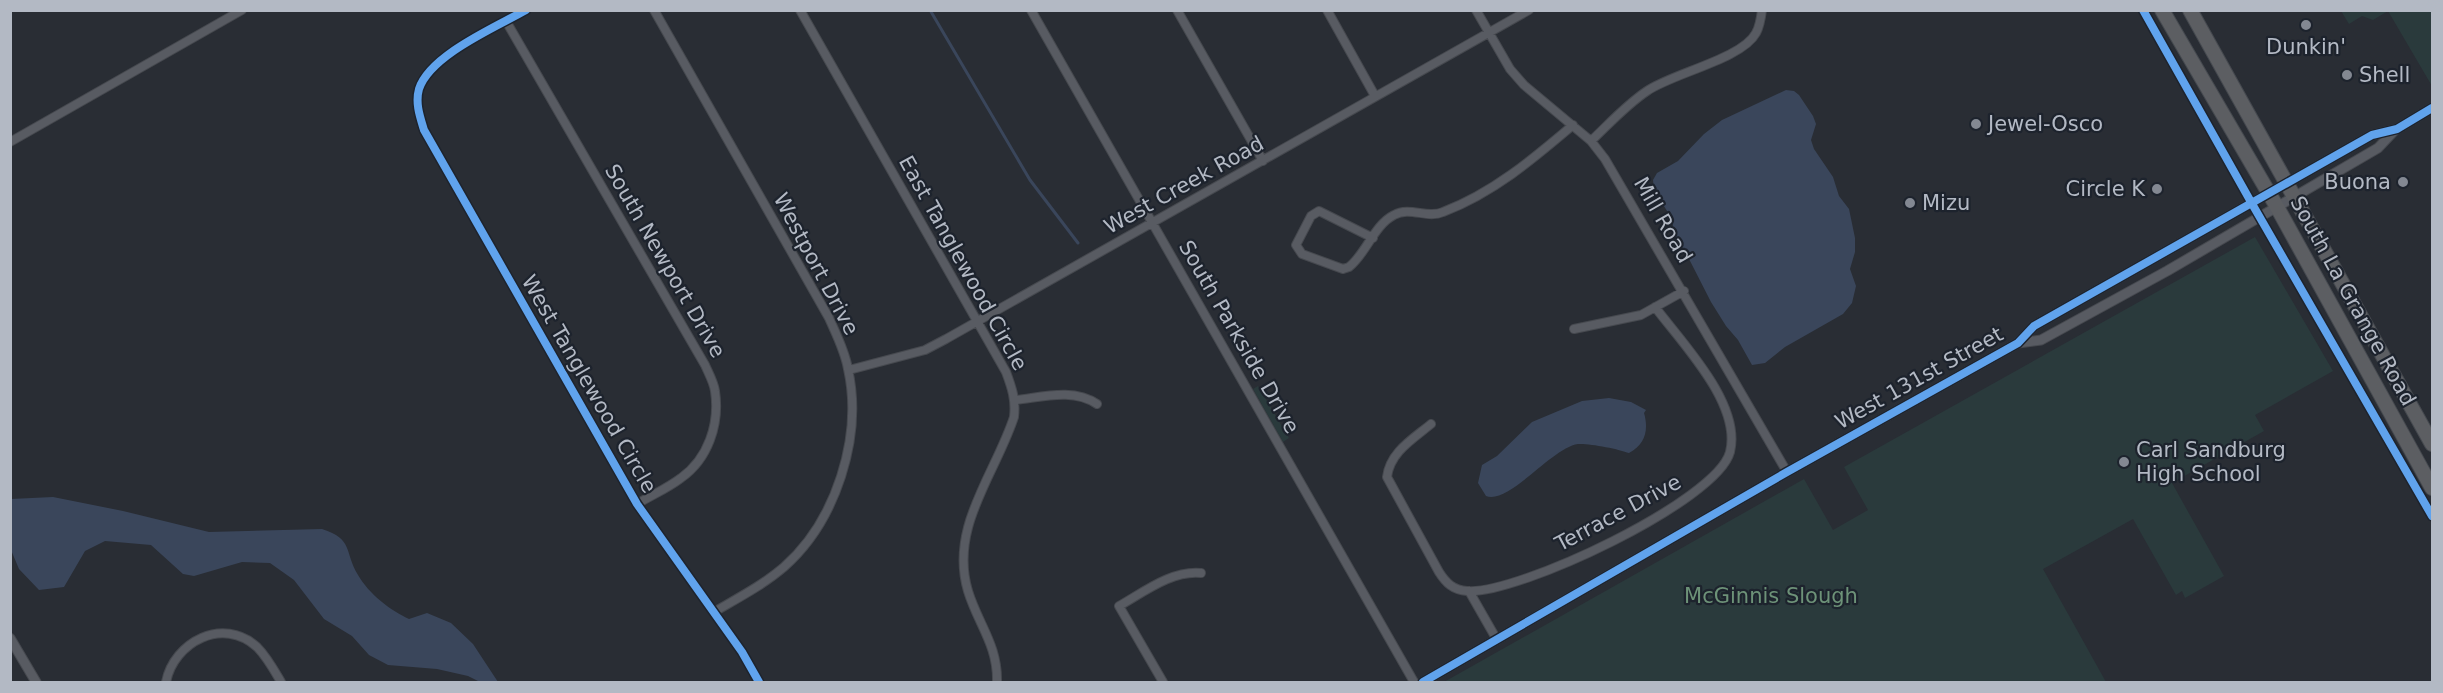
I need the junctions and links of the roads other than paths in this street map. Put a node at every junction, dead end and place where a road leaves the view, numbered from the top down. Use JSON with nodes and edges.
{"nodes":[{"id":1,"x":242,"y":10,"type":"edge"},
{"id":2,"x":526,"y":10,"type":"edge"},
{"id":3,"x":654,"y":10,"type":"edge"},
{"id":4,"x":800,"y":10,"type":"edge"},
{"id":5,"x":1031,"y":10,"type":"edge"},
{"id":6,"x":1177,"y":10,"type":"edge"},
{"id":7,"x":1327,"y":10,"type":"edge"},
{"id":8,"x":1476,"y":10,"type":"edge"},
{"id":9,"x":1529,"y":10,"type":"edge"},
{"id":10,"x":1762,"y":10,"type":"edge"},
{"id":11,"x":2162,"y":10,"type":"edge"},
{"id":12,"x":2190,"y":10,"type":"edge"},
{"id":13,"x":507,"y":21,"type":"junction"},
{"id":14,"x":1489,"y":33,"type":"junction"},
{"id":15,"x":1375,"y":96,"type":"junction"},
{"id":16,"x":2433,"y":108,"type":"edge"},
{"id":17,"x":1573,"y":125,"type":"junction"},
{"id":18,"x":2397,"y":129,"type":"junction"},
{"id":19,"x":1591,"y":141,"type":"junction"},
{"id":20,"x":10,"y":142,"type":"edge"},
{"id":21,"x":1263,"y":161,"type":"junction"},
{"id":22,"x":2286,"y":183,"type":"junction"},
{"id":23,"x":2268,"y":193,"type":"junction"},
{"id":24,"x":2294,"y":198,"type":"junction"},
{"id":25,"x":2277,"y":207,"type":"junction"},
{"id":26,"x":1153,"y":222,"type":"junction"},
{"id":27,"x":1373,"y":238,"type":"junction"},
{"id":28,"x":1684,"y":291,"type":"junction"},
{"id":29,"x":1655,"y":307,"type":"junction"},
{"id":30,"x":977,"y":322,"type":"junction"},
{"id":31,"x":1574,"y":328,"type":"dead end"},
{"id":32,"x":2018,"y":343,"type":"junction"},
{"id":33,"x":849,"y":370,"type":"junction"},
{"id":34,"x":1016,"y":400,"type":"junction"},
{"id":35,"x":1097,"y":404,"type":"dead end"},
{"id":36,"x":1431,"y":424,"type":"dead end"},
{"id":37,"x":2433,"y":444,"type":"edge"},
{"id":38,"x":1787,"y":472,"type":"junction"},
{"id":39,"x":2433,"y":488,"type":"edge"},
{"id":40,"x":637,"y":504,"type":"junction"},
{"id":41,"x":1202,"y":573,"type":"dead end"},
{"id":42,"x":1469,"y":591,"type":"junction"},
{"id":43,"x":714,"y":612,"type":"junction"},
{"id":44,"x":10,"y":638,"type":"edge"},
{"id":45,"x":1497,"y":640,"type":"junction"},
{"id":46,"x":36,"y":682,"type":"edge"},
{"id":47,"x":166,"y":682,"type":"edge"},
{"id":48,"x":281,"y":682,"type":"edge"},
{"id":49,"x":759,"y":682,"type":"edge"},
{"id":50,"x":997,"y":682,"type":"edge"},
{"id":51,"x":1163,"y":682,"type":"edge"},
{"id":52,"x":1414,"y":682,"type":"edge"},
{"id":53,"x":1423,"y":682,"type":"edge"}],
"edges":[{"from":1,"to":20,"type":"street"},
{"from":2,"to":13,"type":"street"},
{"from":3,"to":33,"type":"street","name":"Westport Drive"},
{"from":4,"to":30,"type":"street","name":"East Tanglewood Circle"},
{"from":5,"to":26,"type":"street","name":"South Parkside Drive"},
{"from":6,"to":21,"type":"street"},
{"from":7,"to":15,"type":"street"},
{"from":8,"to":14,"type":"street","name":"Mill Road"},
{"from":9,"to":14,"type":"street","name":"West Creek Road"},
{"from":10,"to":19,"type":"street"},
{"from":11,"to":23,"type":"highway","name":"South La Grange Road"},
{"from":12,"to":22,"type":"highway","name":"South La Grange Road"},
{"from":13,"to":40,"type":"street","name":"South Newport Drive"},
{"from":13,"to":40,"type":"street","name":"West Tanglewood Circle"},
{"from":14,"to":15,"type":"street","name":"West Creek Road"},
{"from":14,"to":17,"type":"street","name":"Mill Road"},
{"from":15,"to":21,"type":"street","name":"West Creek Road"},
{"from":16,"to":18,"type":"street","name":"West 131st Street"},
{"from":17,"to":19,"type":"street","name":"Mill Road"},
{"from":17,"to":27,"type":"street"},
{"from":18,"to":22,"type":"street","name":"West 131st Street"},
{"from":18,"to":24,"type":"street","name":"West 131st Street"},
{"from":19,"to":28,"type":"street","name":"Mill Road"},
{"from":21,"to":26,"type":"street","name":"West Creek Road"},
{"from":22,"to":23,"type":"street","name":"West 131st Street"},
{"from":22,"to":24,"type":"highway","name":"South La Grange Road"},
{"from":23,"to":25,"type":"highway","name":"South La Grange Road"},
{"from":23,"to":32,"type":"street","name":"West 131st Street"},
{"from":24,"to":25,"type":"street","name":"West 131st Street"},
{"from":24,"to":37,"type":"highway","name":"South La Grange Road"},
{"from":25,"to":32,"type":"street","name":"West 131st Street"},
{"from":25,"to":39,"type":"highway","name":"South La Grange Road"},
{"from":26,"to":30,"type":"street","name":"West Creek Road"},
{"from":26,"to":52,"type":"street","name":"South Parkside Drive"},
{"from":27,"to":27,"type":"street"},
{"from":28,"to":29,"type":"street"},
{"from":28,"to":38,"type":"street","name":"Mill Road"},
{"from":29,"to":31,"type":"street"},
{"from":29,"to":42,"type":"street","name":"Terrace Drive"},
{"from":30,"to":33,"type":"street","name":"West Creek Road"},
{"from":30,"to":34,"type":"street","name":"East Tanglewood Circle"},
{"from":32,"to":38,"type":"street","name":"West 131st Street"},
{"from":33,"to":43,"type":"street","name":"Westport Drive"},
{"from":34,"to":35,"type":"street"},
{"from":34,"to":50,"type":"street","name":"East Tanglewood Circle"},
{"from":36,"to":42,"type":"street"},
{"from":38,"to":45,"type":"street","name":"West 131st Street"},
{"from":40,"to":43,"type":"street","name":"West Tanglewood Circle"},
{"from":41,"to":51,"type":"street"},
{"from":42,"to":45,"type":"street"},
{"from":43,"to":49,"type":"street","name":"West Tanglewood Circle"},
{"from":44,"to":46,"type":"street"},
{"from":45,"to":53,"type":"street","name":"West 131st Street"},
{"from":47,"to":48,"type":"street"}]}
